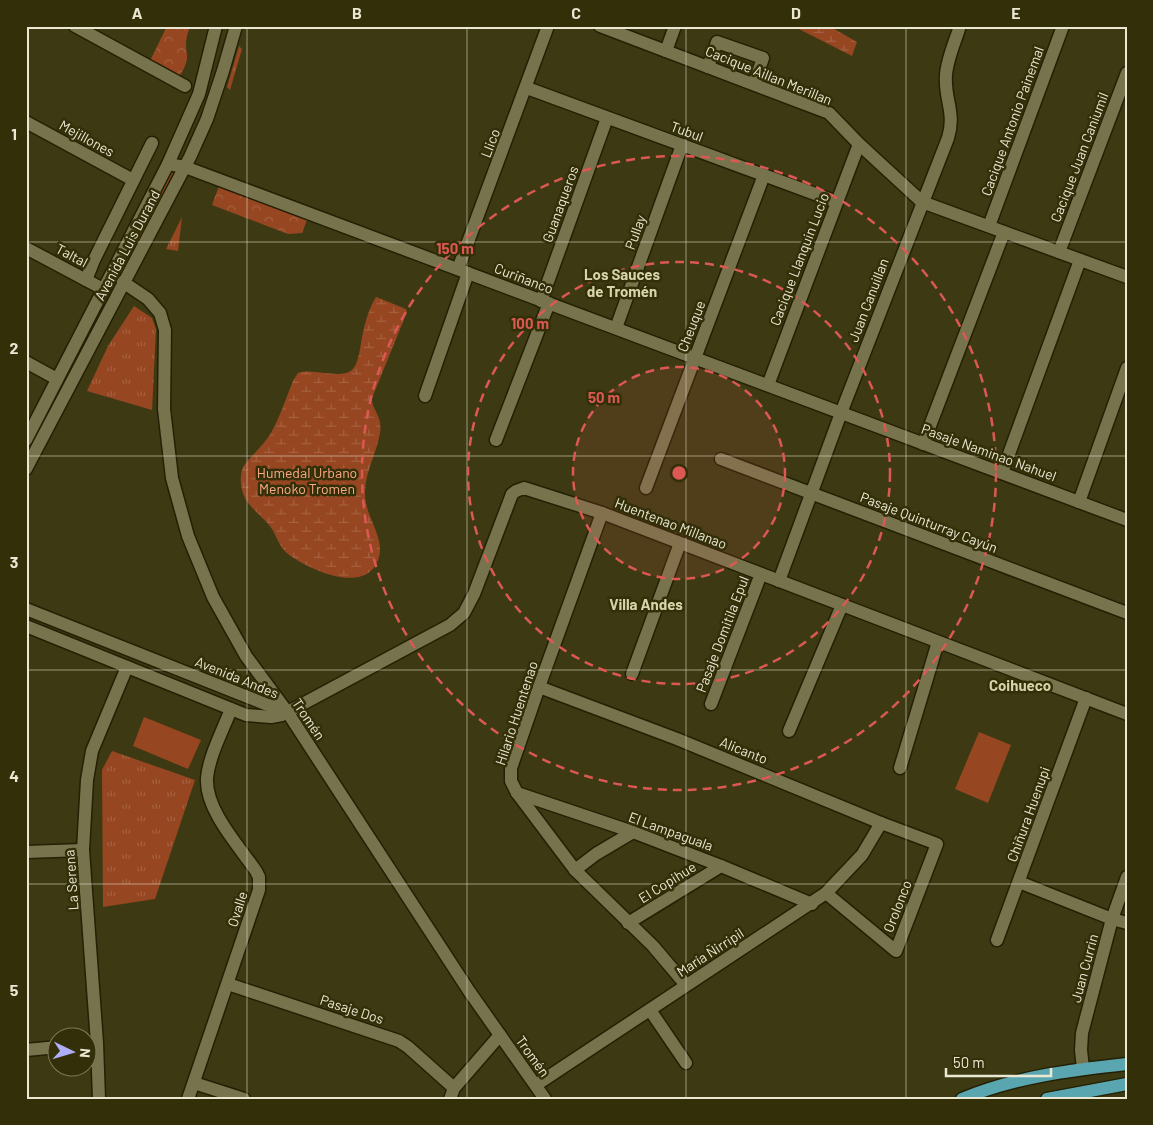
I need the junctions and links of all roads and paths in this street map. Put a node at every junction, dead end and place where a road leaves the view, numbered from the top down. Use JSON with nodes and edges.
{"nodes":[{"id":1,"x":75,"y":26,"type":"edge"},
{"id":2,"x":216,"y":26,"type":"edge"},
{"id":3,"x":548,"y":26,"type":"edge"},
{"id":4,"x":600,"y":26,"type":"edge"},
{"id":5,"x":674,"y":26,"type":"edge"},
{"id":6,"x":960,"y":26,"type":"edge"},
{"id":7,"x":1063,"y":26,"type":"edge"},
{"id":8,"x":234,"y":31,"type":"edge"},
{"id":9,"x":212,"y":48,"type":"junction"},
{"id":10,"x":666,"y":51,"type":"junction"},
{"id":11,"x":708,"y":67,"type":"junction"},
{"id":12,"x":1127,"y":73,"type":"edge"},
{"id":13,"x":754,"y":84,"type":"junction"},
{"id":14,"x":185,"y":86,"type":"dead end"},
{"id":15,"x":526,"y":88,"type":"junction"},
{"id":16,"x":607,"y":118,"type":"junction"},
{"id":17,"x":26,"y":122,"type":"edge"},
{"id":18,"x":152,"y":143,"type":"dead end"},
{"id":19,"x":859,"y":144,"type":"junction"},
{"id":20,"x":682,"y":145,"type":"junction"},
{"id":21,"x":168,"y":164,"type":"junction"},
{"id":22,"x":185,"y":167,"type":"junction"},
{"id":23,"x":764,"y":175,"type":"junction"},
{"id":24,"x":133,"y":180,"type":"junction"},
{"id":25,"x":837,"y":202,"type":"junction"},
{"id":26,"x":922,"y":202,"type":"junction"},
{"id":27,"x":989,"y":226,"type":"junction"},
{"id":28,"x":1004,"y":232,"type":"junction"},
{"id":29,"x":26,"y":248,"type":"edge"},
{"id":30,"x":1059,"y":252,"type":"junction"},
{"id":31,"x":1080,"y":260,"type":"junction"},
{"id":32,"x":463,"y":271,"type":"junction"},
{"id":33,"x":1127,"y":277,"type":"edge"},
{"id":34,"x":86,"y":280,"type":"junction"},
{"id":35,"x":121,"y":286,"type":"junction"},
{"id":36,"x":104,"y":289,"type":"junction"},
{"id":37,"x":545,"y":302,"type":"junction"},
{"id":38,"x":616,"y":328,"type":"junction"},
{"id":39,"x":695,"y":358,"type":"junction"},
{"id":40,"x":26,"y":362,"type":"edge"},
{"id":41,"x":1127,"y":368,"type":"edge"},
{"id":42,"x":57,"y":379,"type":"junction"},
{"id":43,"x":768,"y":385,"type":"junction"},
{"id":44,"x":425,"y":396,"type":"dead end"},
{"id":45,"x":841,"y":413,"type":"junction"},
{"id":46,"x":26,"y":440,"type":"edge"},
{"id":47,"x":496,"y":440,"type":"dead end"},
{"id":48,"x":923,"y":444,"type":"junction"},
{"id":49,"x":721,"y":459,"type":"dead end"},
{"id":50,"x":26,"y":470,"type":"edge"},
{"id":51,"x":1002,"y":473,"type":"junction"},
{"id":52,"x":646,"y":488,"type":"dead end"},
{"id":53,"x":811,"y":493,"type":"junction"},
{"id":54,"x":1079,"y":502,"type":"junction"},
{"id":55,"x":602,"y":513,"type":"junction"},
{"id":56,"x":1127,"y":520,"type":"edge"},
{"id":57,"x":680,"y":543,"type":"junction"},
{"id":58,"x":761,"y":574,"type":"junction"},
{"id":59,"x":779,"y":581,"type":"junction"},
{"id":60,"x":842,"y":605,"type":"junction"},
{"id":61,"x":26,"y":609,"type":"edge"},
{"id":62,"x":1127,"y":613,"type":"edge"},
{"id":63,"x":27,"y":630,"type":"edge"},
{"id":64,"x":938,"y":642,"type":"junction"},
{"id":65,"x":127,"y":667,"type":"junction"},
{"id":66,"x":632,"y":674,"type":"dead end"},
{"id":67,"x":539,"y":687,"type":"junction"},
{"id":68,"x":1086,"y":698,"type":"junction"},
{"id":69,"x":711,"y":704,"type":"dead end"},
{"id":70,"x":231,"y":709,"type":"junction"},
{"id":71,"x":288,"y":713,"type":"junction"},
{"id":72,"x":1127,"y":714,"type":"edge"},
{"id":73,"x":789,"y":732,"type":"dead end"},
{"id":74,"x":900,"y":768,"type":"dead end"},
{"id":75,"x":517,"y":793,"type":"junction"},
{"id":76,"x":881,"y":823,"type":"junction"},
{"id":77,"x":633,"y":832,"type":"junction"},
{"id":78,"x":936,"y":844,"type":"joint"},
{"id":79,"x":83,"y":850,"type":"junction"},
{"id":80,"x":26,"y":852,"type":"edge"},
{"id":81,"x":721,"y":866,"type":"junction"},
{"id":82,"x":575,"y":870,"type":"junction"},
{"id":83,"x":1127,"y":877,"type":"edge"},
{"id":84,"x":1018,"y":882,"type":"junction"},
{"id":85,"x":826,"y":893,"type":"junction"},
{"id":86,"x":812,"y":904,"type":"junction"},
{"id":87,"x":1112,"y":919,"type":"junction"},
{"id":88,"x":628,"y":923,"type":"junction"},
{"id":89,"x":1127,"y":923,"type":"edge"},
{"id":90,"x":997,"y":940,"type":"dead end"},
{"id":91,"x":228,"y":984,"type":"junction"},
{"id":92,"x":686,"y":985,"type":"junction"},
{"id":93,"x":650,"y":1010,"type":"junction"},
{"id":94,"x":91,"y":1028,"type":"edge"},
{"id":95,"x":500,"y":1035,"type":"junction"},
{"id":96,"x":48,"y":1048,"type":"edge"},
{"id":97,"x":26,"y":1050,"type":"edge"},
{"id":98,"x":686,"y":1063,"type":"dead end"},
{"id":99,"x":1127,"y":1064,"type":"edge"},
{"id":100,"x":1083,"y":1068,"type":"junction"},
{"id":101,"x":96,"y":1078,"type":"edge"},
{"id":102,"x":194,"y":1082,"type":"junction"},
{"id":103,"x":1127,"y":1084,"type":"edge"},
{"id":104,"x":536,"y":1085,"type":"junction"},
{"id":105,"x":452,"y":1093,"type":"edge"},
{"id":106,"x":1068,"y":1096,"type":"edge"},
{"id":107,"x":99,"y":1099,"type":"edge"},
{"id":108,"x":188,"y":1099,"type":"edge"},
{"id":109,"x":244,"y":1099,"type":"edge"},
{"id":110,"x":545,"y":1099,"type":"edge"},
{"id":111,"x":962,"y":1099,"type":"edge"},
{"id":112,"x":1046,"y":1099,"type":"edge"}],
"edges":[{"from":1,"to":14,"type":"street"},
{"from":2,"to":9,"type":"street","name":"Avenida Luis Durand"},
{"from":3,"to":15,"type":"street","name":"Llico"},
{"from":4,"to":10,"type":"street","name":"Cacique Aillan Merillan"},
{"from":5,"to":10,"type":"street"},
{"from":6,"to":26,"type":"street","name":"Juan Canuillan"},
{"from":7,"to":27,"type":"street","name":"Cacique Antonio Painemal"},
{"from":8,"to":9,"type":"street"},
{"from":8,"to":22,"type":"street","name":"Avenida Luis Durand"},
{"from":9,"to":21,"type":"street","name":"Avenida Luis Durand"},
{"from":10,"to":11,"type":"street","name":"Cacique Aillan Merillan"},
{"from":11,"to":13,"type":"street","name":"Cacique Aillan Merillan"},
{"from":11,"to":13,"type":"street"},
{"from":12,"to":30,"type":"street","name":"Cacique Juan Caniumil"},
{"from":13,"to":19,"type":"street","name":"Cacique Aillan Merillan"},
{"from":15,"to":16,"type":"street","name":"Tubul"},
{"from":15,"to":32,"type":"street","name":"Llico"},
{"from":16,"to":20,"type":"street","name":"Tubul"},
{"from":16,"to":37,"type":"street","name":"Guanaqueros"},
{"from":17,"to":24,"type":"street","name":"Mejillones"},
{"from":18,"to":24,"type":"street"},
{"from":19,"to":25,"type":"street","name":"Cacique Llanquin Lucio"},
{"from":19,"to":26,"type":"street","name":"Cacique Aillan Merillan"},
{"from":20,"to":23,"type":"street","name":"Tubul"},
{"from":20,"to":38,"type":"street","name":"Pullay"},
{"from":21,"to":22,"type":"street","name":"Curiñanco"},
{"from":21,"to":36,"type":"street","name":"Avenida Luis Durand"},
{"from":22,"to":32,"type":"street","name":"Curiñanco"},
{"from":22,"to":35,"type":"street","name":"Avenida Luis Durand"},
{"from":23,"to":25,"type":"street","name":"Tubul"},
{"from":23,"to":39,"type":"street","name":"Cheuque"},
{"from":24,"to":34,"type":"street"},
{"from":25,"to":43,"type":"street","name":"Cacique Llanquin Lucio"},
{"from":26,"to":27,"type":"street","name":"Cacique Aillan Merillan"},
{"from":26,"to":45,"type":"street","name":"Juan Canuillan"},
{"from":27,"to":28,"type":"street","name":"Cacique Aillan Merillan"},
{"from":28,"to":30,"type":"street","name":"Cacique Aillan Merillan"},
{"from":28,"to":48,"type":"street"},
{"from":29,"to":34,"type":"street","name":"Taltal"},
{"from":30,"to":31,"type":"street","name":"Cacique Aillan Merillan"},
{"from":31,"to":33,"type":"street","name":"Cacique Aillan Merillan"},
{"from":31,"to":51,"type":"street"},
{"from":32,"to":37,"type":"street","name":"Curiñanco"},
{"from":32,"to":44,"type":"street","name":"Llico"},
{"from":34,"to":36,"type":"street","name":"Taltal"},
{"from":35,"to":50,"type":"street","name":"Avenida Luis Durand"},
{"from":35,"to":71,"type":"street","name":"Tromén"},
{"from":36,"to":42,"type":"street","name":"Avenida Luis Durand"},
{"from":37,"to":38,"type":"street","name":"Curiñanco"},
{"from":37,"to":47,"type":"street","name":"Guanaqueros"},
{"from":38,"to":39,"type":"street","name":"Curiñanco"},
{"from":39,"to":43,"type":"street","name":"Curiñanco"},
{"from":39,"to":52,"type":"street","name":"Cheuque"},
{"from":40,"to":42,"type":"street"},
{"from":41,"to":54,"type":"street"},
{"from":42,"to":46,"type":"street","name":"Avenida Luis Durand"},
{"from":43,"to":45,"type":"street","name":"Curiñanco"},
{"from":45,"to":48,"type":"street","name":"Pasaje Naminao Nahuel"},
{"from":45,"to":53,"type":"street","name":"Juan Canuillan"},
{"from":48,"to":51,"type":"street","name":"Pasaje Naminao Nahuel"},
{"from":49,"to":53,"type":"street","name":"Pasaje Quinturray Cayún"},
{"from":51,"to":54,"type":"street","name":"Pasaje Naminao Nahuel"},
{"from":53,"to":59,"type":"street","name":"Juan Canuillan"},
{"from":53,"to":62,"type":"street","name":"Pasaje Quinturray Cayún"},
{"from":54,"to":56,"type":"street","name":"Pasaje Naminao Nahuel"},
{"from":55,"to":57,"type":"street","name":"Huentenao Millanao"},
{"from":55,"to":67,"type":"street","name":"Hilario Huentenao"},
{"from":55,"to":71,"type":"street","name":"Huentenao Millanao"},
{"from":57,"to":58,"type":"street","name":"Huentenao Millanao"},
{"from":57,"to":66,"type":"street"},
{"from":58,"to":59,"type":"street","name":"Huentenao Millanao"},
{"from":58,"to":69,"type":"street","name":"Pasaje Domitila Epul"},
{"from":59,"to":60,"type":"street","name":"Huentenao Millanao"},
{"from":60,"to":64,"type":"street","name":"Huentenao Millanao"},
{"from":60,"to":73,"type":"street"},
{"from":61,"to":71,"type":"street","name":"Avenida Andes"},
{"from":63,"to":65,"type":"street","name":"Avenida Andes"},
{"from":64,"to":68,"type":"street","name":"Huentenao Millanao"},
{"from":64,"to":74,"type":"street"},
{"from":65,"to":70,"type":"street","name":"Avenida Andes"},
{"from":65,"to":79,"type":"street","name":"La Serena"},
{"from":67,"to":75,"type":"street","name":"Hilario Huentenao"},
{"from":67,"to":76,"type":"street","name":"Alicanto"},
{"from":68,"to":72,"type":"street","name":"Huentenao Millanao"},
{"from":68,"to":84,"type":"street","name":"Chiñura Huenupi"},
{"from":70,"to":71,"type":"street","name":"Avenida Andes"},
{"from":70,"to":91,"type":"street","name":"Ovalle"},
{"from":71,"to":95,"type":"street","name":"Tromén"},
{"from":75,"to":77,"type":"street","name":"El Lampaguala"},
{"from":75,"to":82,"type":"street","name":"Hilario Huentenao"},
{"from":76,"to":78,"type":"street","name":"Alicanto"},
{"from":76,"to":85,"type":"street","name":"María Ñirripil"},
{"from":77,"to":81,"type":"street","name":"El Lampaguala"},
{"from":77,"to":82,"type":"street"},
{"from":78,"to":85,"type":"street","name":"Orolonco"},
{"from":79,"to":80,"type":"street"},
{"from":79,"to":94,"type":"street","name":"La Serena"},
{"from":81,"to":86,"type":"street","name":"El Lampaguala"},
{"from":81,"to":88,"type":"street","name":"El Copihue"},
{"from":82,"to":88,"type":"street","name":"Hilario Huentenao"},
{"from":83,"to":87,"type":"street","name":"Juan Currin"},
{"from":84,"to":87,"type":"street"},
{"from":84,"to":90,"type":"street","name":"Chiñura Huenupi"},
{"from":85,"to":86,"type":"street","name":"María Ñirripil"},
{"from":86,"to":92,"type":"street","name":"María Ñirripil"},
{"from":87,"to":89,"type":"street"},
{"from":87,"to":100,"type":"street","name":"Juan Currin"},
{"from":88,"to":92,"type":"street","name":"Hilario Huentenao"},
{"from":91,"to":102,"type":"street","name":"Ovalle"},
{"from":91,"to":105,"type":"street","name":"Pasaje Dos"},
{"from":92,"to":93,"type":"street","name":"María Ñirripil"},
{"from":93,"to":98,"type":"street"},
{"from":93,"to":104,"type":"street","name":"María Ñirripil"},
{"from":95,"to":104,"type":"street","name":"Tromén"},
{"from":95,"to":105,"type":"street"},
{"from":96,"to":97,"type":"street"},
{"from":99,"to":100,"type":"main road"},
{"from":100,"to":111,"type":"main road"},
{"from":101,"to":107,"type":"street","name":"La Serena"},
{"from":102,"to":108,"type":"street","name":"Ovalle"},
{"from":102,"to":109,"type":"street"},
{"from":103,"to":106,"type":"main road"},
{"from":104,"to":110,"type":"street","name":"Tromén"},
{"from":106,"to":112,"type":"main road"}]}
